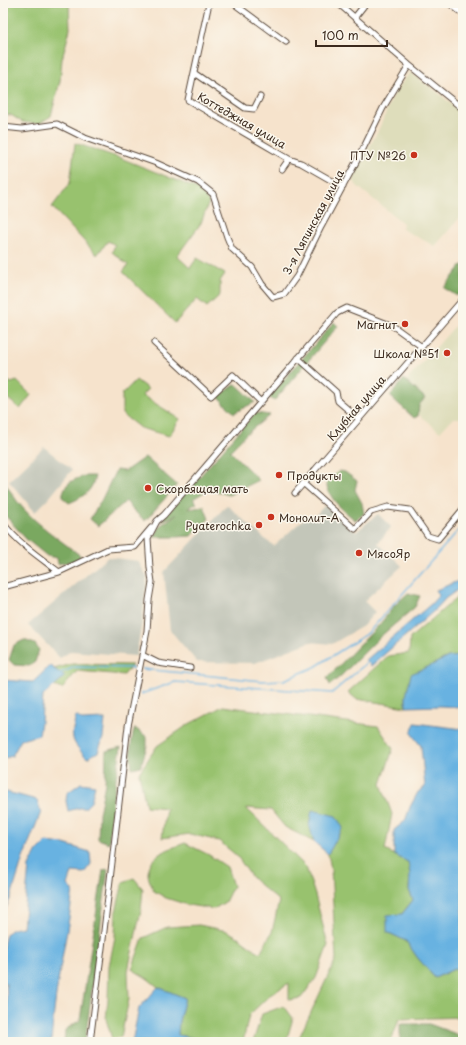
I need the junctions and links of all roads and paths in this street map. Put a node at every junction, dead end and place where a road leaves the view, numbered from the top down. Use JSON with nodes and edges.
{"nodes":[{"id":1,"x":209,"y":3,"type":"edge"},
{"id":2,"x":233,"y":3,"type":"edge"},
{"id":3,"x":338,"y":3,"type":"edge"},
{"id":4,"x":366,"y":3,"type":"edge"},
{"id":5,"x":449,"y":3,"type":"edge"},
{"id":6,"x":463,"y":14,"type":"edge"},
{"id":7,"x":356,"y":17,"type":"junction"},
{"id":8,"x":286,"y":42,"type":"dead end"},
{"id":9,"x":409,"y":65,"type":"junction"},
{"id":10,"x":194,"y":74,"type":"junction"},
{"id":11,"x":260,"y":97,"type":"dead end"},
{"id":12,"x":463,"y":109,"type":"edge"},
{"id":13,"x":3,"y":127,"type":"edge"},
{"id":14,"x":3,"y":140,"type":"edge"},
{"id":15,"x":289,"y":160,"type":"junction"},
{"id":16,"x":3,"y":162,"type":"edge"},
{"id":17,"x":282,"y":170,"type":"dead end"},
{"id":18,"x":343,"y":187,"type":"junction"},
{"id":19,"x":463,"y":299,"type":"edge"},
{"id":20,"x":154,"y":343,"type":"dead end"},
{"id":21,"x":422,"y":347,"type":"junction"},
{"id":22,"x":298,"y":358,"type":"junction"},
{"id":23,"x":261,"y":402,"type":"junction"},
{"id":24,"x":360,"y":419,"type":"junction"},
{"id":25,"x":304,"y":484,"type":"junction"},
{"id":26,"x":295,"y":493,"type":"dead end"},
{"id":27,"x":463,"y":509,"type":"edge"},
{"id":28,"x":157,"y":521,"type":"junction"},
{"id":29,"x":3,"y":523,"type":"edge"},
{"id":30,"x":59,"y":572,"type":"junction"},
{"id":31,"x":3,"y":587,"type":"edge"},
{"id":32,"x":142,"y":655,"type":"junction"},
{"id":33,"x":190,"y":668,"type":"dead end"},
{"id":34,"x":90,"y":1042,"type":"edge"}],
"edges":[{"from":1,"to":10,"type":"street","name":"Коттеджная улица"},
{"from":2,"to":8,"type":"street"},
{"from":3,"to":7,"type":"street"},
{"from":4,"to":7,"type":"street"},
{"from":5,"to":6,"type":"street"},
{"from":7,"to":9,"type":"street"},
{"from":9,"to":12,"type":"street"},
{"from":9,"to":18,"type":"street","name":"3-я Ляпинская улица"},
{"from":10,"to":11,"type":"street"},
{"from":10,"to":15,"type":"street","name":"Коттеджная улица"},
{"from":13,"to":18,"type":"street","name":"3-я Ляпинская улица"},
{"from":14,"to":16,"type":"street"},
{"from":15,"to":17,"type":"street"},
{"from":15,"to":18,"type":"street"},
{"from":19,"to":21,"type":"street","name":"Клубная улица"},
{"from":20,"to":23,"type":"street"},
{"from":21,"to":22,"type":"street"},
{"from":21,"to":24,"type":"street","name":"Клубная улица"},
{"from":22,"to":23,"type":"street"},
{"from":22,"to":24,"type":"street"},
{"from":23,"to":28,"type":"street"},
{"from":24,"to":25,"type":"street","name":"Клубная улица"},
{"from":25,"to":26,"type":"street","name":"Клубная улица"},
{"from":25,"to":27,"type":"street"},
{"from":28,"to":30,"type":"street"},
{"from":28,"to":32,"type":"street"},
{"from":29,"to":30,"type":"street"},
{"from":30,"to":31,"type":"street"},
{"from":32,"to":33,"type":"street"},
{"from":32,"to":34,"type":"street"}]}
